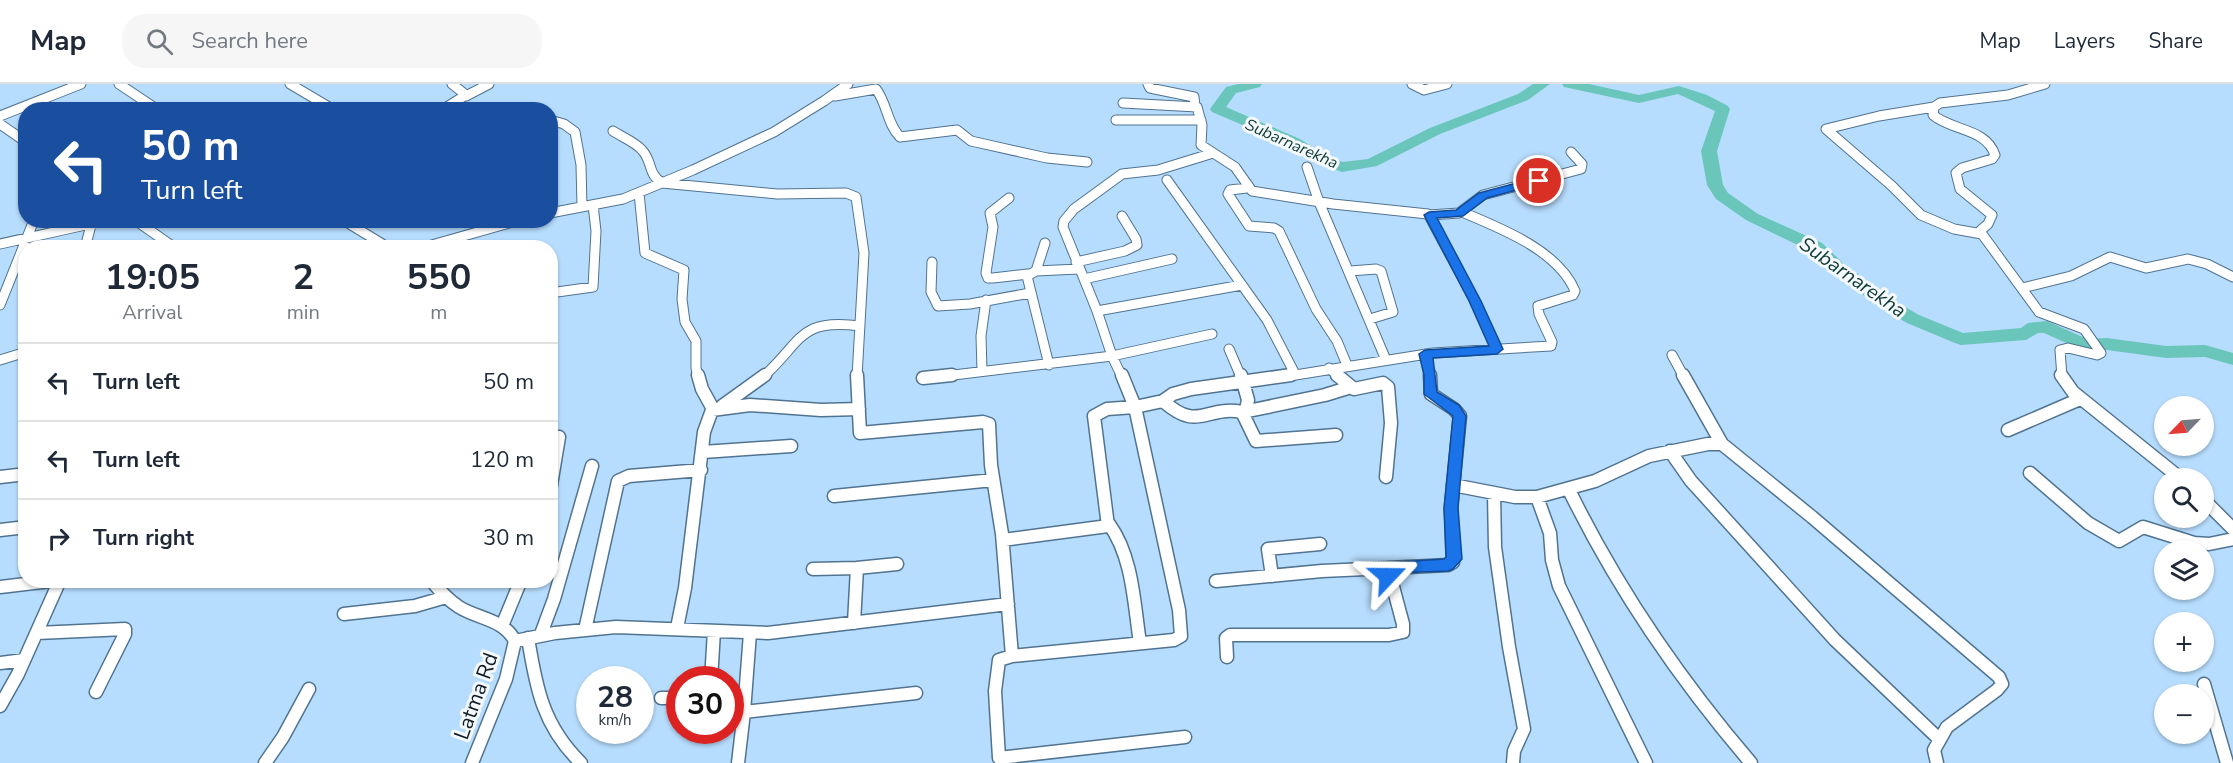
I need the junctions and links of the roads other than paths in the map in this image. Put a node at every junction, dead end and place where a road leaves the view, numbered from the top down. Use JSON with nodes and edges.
{"nodes":[{"id":1,"x":81,"y":84,"type":"edge"},
{"id":2,"x":118,"y":84,"type":"edge"},
{"id":3,"x":290,"y":84,"type":"edge"},
{"id":4,"x":452,"y":84,"type":"edge"},
{"id":5,"x":489,"y":84,"type":"edge"},
{"id":6,"x":848,"y":84,"type":"edge"},
{"id":7,"x":1148,"y":84,"type":"edge"},
{"id":8,"x":1412,"y":84,"type":"edge"},
{"id":9,"x":1448,"y":84,"type":"edge"},
{"id":10,"x":2044,"y":84,"type":"edge"},
{"id":11,"x":466,"y":96,"type":"junction"},
{"id":12,"x":832,"y":97,"type":"junction"},
{"id":13,"x":35,"y":102,"type":"edge"},
{"id":14,"x":146,"y":102,"type":"edge"},
{"id":15,"x":320,"y":102,"type":"edge"},
{"id":16,"x":456,"y":102,"type":"edge"},
{"id":17,"x":1123,"y":103,"type":"dead end"},
{"id":18,"x":1195,"y":106,"type":"junction"},
{"id":19,"x":1934,"y":107,"type":"junction"},
{"id":20,"x":18,"y":109,"type":"edge"},
{"id":21,"x":0,"y":116,"type":"edge"},
{"id":22,"x":1116,"y":120,"type":"dead end"},
{"id":23,"x":1201,"y":120,"type":"junction"},
{"id":24,"x":558,"y":123,"type":"edge"},
{"id":25,"x":0,"y":124,"type":"edge"},
{"id":26,"x":613,"y":131,"type":"dead end"},
{"id":27,"x":18,"y":136,"type":"edge"},
{"id":28,"x":1571,"y":152,"type":"dead end"},
{"id":29,"x":1210,"y":154,"type":"junction"},
{"id":30,"x":1087,"y":162,"type":"dead end"},
{"id":31,"x":1307,"y":167,"type":"dead end"},
{"id":32,"x":1167,"y":180,"type":"dead end"},
{"id":33,"x":662,"y":183,"type":"junction"},
{"id":34,"x":1247,"y":188,"type":"junction"},
{"id":35,"x":639,"y":193,"type":"junction"},
{"id":36,"x":1009,"y":198,"type":"dead end"},
{"id":37,"x":1319,"y":202,"type":"junction"},
{"id":38,"x":593,"y":205,"type":"junction"},
{"id":39,"x":582,"y":207,"type":"junction"},
{"id":40,"x":558,"y":212,"type":"edge"},
{"id":41,"x":1462,"y":212,"type":"junction"},
{"id":42,"x":1429,"y":215,"type":"junction"},
{"id":43,"x":1122,"y":216,"type":"dead end"},
{"id":44,"x":30,"y":228,"type":"edge"},
{"id":45,"x":76,"y":228,"type":"edge"},
{"id":46,"x":146,"y":228,"type":"edge"},
{"id":47,"x":360,"y":228,"type":"edge"},
{"id":48,"x":491,"y":228,"type":"edge"},
{"id":49,"x":1982,"y":234,"type":"junction"},
{"id":50,"x":26,"y":238,"type":"junction"},
{"id":51,"x":164,"y":240,"type":"edge"},
{"id":52,"x":377,"y":240,"type":"edge"},
{"id":53,"x":449,"y":240,"type":"edge"},
{"id":54,"x":1044,"y":243,"type":"dead end"},
{"id":55,"x":0,"y":244,"type":"edge"},
{"id":56,"x":18,"y":259,"type":"edge"},
{"id":57,"x":1172,"y":259,"type":"dead end"},
{"id":58,"x":932,"y":262,"type":"dead end"},
{"id":59,"x":1078,"y":265,"type":"junction"},
{"id":60,"x":1350,"y":271,"type":"junction"},
{"id":61,"x":1032,"y":273,"type":"junction"},
{"id":62,"x":2233,"y":276,"type":"edge"},
{"id":63,"x":1084,"y":279,"type":"junction"},
{"id":64,"x":1242,"y":285,"type":"junction"},
{"id":65,"x":2022,"y":288,"type":"junction"},
{"id":66,"x":558,"y":292,"type":"edge"},
{"id":67,"x":1030,"y":293,"type":"junction"},
{"id":68,"x":986,"y":300,"type":"junction"},
{"id":69,"x":0,"y":305,"type":"edge"},
{"id":70,"x":1097,"y":311,"type":"junction"},
{"id":71,"x":1370,"y":319,"type":"junction"},
{"id":72,"x":860,"y":326,"type":"junction"},
{"id":73,"x":1212,"y":334,"type":"dead end"},
{"id":74,"x":1228,"y":349,"type":"dead end"},
{"id":75,"x":1497,"y":349,"type":"junction"},
{"id":76,"x":18,"y":354,"type":"edge"},
{"id":77,"x":1425,"y":354,"type":"junction"},
{"id":78,"x":1672,"y":355,"type":"dead end"},
{"id":79,"x":1112,"y":356,"type":"junction"},
{"id":80,"x":0,"y":360,"type":"edge"},
{"id":81,"x":1386,"y":360,"type":"junction"},
{"id":82,"x":1049,"y":365,"type":"junction"},
{"id":83,"x":1347,"y":365,"type":"junction"},
{"id":84,"x":1329,"y":368,"type":"junction"},
{"id":85,"x":982,"y":371,"type":"junction"},
{"id":86,"x":1295,"y":374,"type":"junction"},
{"id":87,"x":922,"y":378,"type":"dead end"},
{"id":88,"x":1243,"y":382,"type":"junction"},
{"id":89,"x":1351,"y":387,"type":"junction"},
{"id":90,"x":2079,"y":399,"type":"junction"},
{"id":91,"x":1163,"y":401,"type":"junction"},
{"id":92,"x":1135,"y":407,"type":"junction"},
{"id":93,"x":716,"y":408,"type":"junction"},
{"id":94,"x":859,"y":409,"type":"junction"},
{"id":95,"x":1246,"y":412,"type":"junction"},
{"id":96,"x":2008,"y":430,"type":"dead end"},
{"id":97,"x":1336,"y":435,"type":"dead end"},
{"id":98,"x":560,"y":437,"type":"dead end"},
{"id":99,"x":1722,"y":444,"type":"junction"},
{"id":100,"x":791,"y":446,"type":"dead end"},
{"id":101,"x":558,"y":448,"type":"edge"},
{"id":102,"x":1670,"y":451,"type":"junction"},
{"id":103,"x":703,"y":452,"type":"junction"},
{"id":104,"x":592,"y":466,"type":"dead end"},
{"id":105,"x":2168,"y":468,"type":"edge"},
{"id":106,"x":701,"y":470,"type":"junction"},
{"id":107,"x":2030,"y":473,"type":"dead end"},
{"id":108,"x":18,"y":475,"type":"edge"},
{"id":109,"x":0,"y":477,"type":"edge"},
{"id":110,"x":1386,"y":477,"type":"dead end"},
{"id":111,"x":993,"y":480,"type":"junction"},
{"id":112,"x":1453,"y":485,"type":"junction"},
{"id":113,"x":1569,"y":490,"type":"junction"},
{"id":114,"x":1494,"y":493,"type":"junction"},
{"id":115,"x":834,"y":496,"type":"dead end"},
{"id":116,"x":1537,"y":497,"type":"junction"},
{"id":117,"x":2214,"y":510,"type":"edge"},
{"id":118,"x":1109,"y":524,"type":"junction"},
{"id":119,"x":18,"y":528,"type":"edge"},
{"id":120,"x":2233,"y":529,"type":"edge"},
{"id":121,"x":0,"y":530,"type":"edge"},
{"id":122,"x":2233,"y":539,"type":"edge"},
{"id":123,"x":1003,"y":540,"type":"junction"},
{"id":124,"x":1320,"y":544,"type":"dead end"},
{"id":125,"x":897,"y":564,"type":"dead end"},
{"id":126,"x":857,"y":568,"type":"junction"},
{"id":127,"x":1388,"y":568,"type":"junction"},
{"id":128,"x":813,"y":569,"type":"dead end"},
{"id":129,"x":1272,"y":576,"type":"junction"},
{"id":130,"x":1216,"y":581,"type":"dead end"},
{"id":131,"x":18,"y":585,"type":"edge"},
{"id":132,"x":558,"y":585,"type":"edge"},
{"id":133,"x":0,"y":587,"type":"edge"},
{"id":134,"x":56,"y":588,"type":"edge"},
{"id":135,"x":438,"y":588,"type":"edge"},
{"id":136,"x":518,"y":588,"type":"edge"},
{"id":137,"x":557,"y":588,"type":"edge"},
{"id":138,"x":446,"y":597,"type":"junction"},
{"id":139,"x":1008,"y":604,"type":"junction"},
{"id":140,"x":344,"y":614,"type":"dead end"},
{"id":141,"x":854,"y":623,"type":"junction"},
{"id":142,"x":502,"y":626,"type":"junction"},
{"id":143,"x":677,"y":628,"type":"junction"},
{"id":144,"x":585,"y":630,"type":"junction"},
{"id":145,"x":714,"y":631,"type":"junction"},
{"id":146,"x":37,"y":633,"type":"junction"},
{"id":147,"x":750,"y":633,"type":"junction"},
{"id":148,"x":528,"y":638,"type":"junction"},
{"id":149,"x":1140,"y":643,"type":"junction"},
{"id":150,"x":1012,"y":656,"type":"junction"},
{"id":151,"x":1227,"y":657,"type":"dead end"},
{"id":152,"x":24,"y":660,"type":"junction"},
{"id":153,"x":0,"y":663,"type":"edge"},
{"id":154,"x":712,"y":666,"type":"edge"},
{"id":155,"x":309,"y":689,"type":"dead end"},
{"id":156,"x":96,"y":692,"type":"dead end"},
{"id":157,"x":916,"y":693,"type":"dead end"},
{"id":158,"x":660,"y":698,"type":"dead end"},
{"id":159,"x":666,"y":698,"type":"edge"},
{"id":160,"x":0,"y":706,"type":"edge"},
{"id":161,"x":744,"y":712,"type":"joint"},
{"id":162,"x":2214,"y":717,"type":"edge"},
{"id":163,"x":1185,"y":737,"type":"dead end"},
{"id":164,"x":1939,"y":740,"type":"junction"},
{"id":165,"x":740,"y":744,"type":"edge"},
{"id":166,"x":998,"y":761,"type":"edge"},
{"id":167,"x":265,"y":763,"type":"edge"},
{"id":168,"x":472,"y":763,"type":"edge"},
{"id":169,"x":581,"y":763,"type":"edge"},
{"id":170,"x":738,"y":763,"type":"edge"},
{"id":171,"x":1513,"y":763,"type":"edge"},
{"id":172,"x":1646,"y":763,"type":"edge"},
{"id":173,"x":1751,"y":763,"type":"edge"},
{"id":174,"x":1937,"y":763,"type":"edge"},
{"id":175,"x":2228,"y":763,"type":"edge"}],
"edges":[{"from":1,"to":13,"type":"street"},
{"from":2,"to":14,"type":"street"},
{"from":3,"to":15,"type":"street"},
{"from":4,"to":11,"type":"street"},
{"from":5,"to":11,"type":"street"},
{"from":6,"to":12,"type":"street"},
{"from":7,"to":18,"type":"street"},
{"from":8,"to":9,"type":"street"},
{"from":10,"to":19,"type":"street"},
{"from":11,"to":16,"type":"street"},
{"from":12,"to":30,"type":"street"},
{"from":12,"to":33,"type":"street"},
{"from":17,"to":18,"type":"street"},
{"from":18,"to":23,"type":"street"},
{"from":19,"to":49,"type":"street"},
{"from":19,"to":49,"type":"street"},
{"from":20,"to":21,"type":"street"},
{"from":22,"to":23,"type":"street"},
{"from":23,"to":29,"type":"street"},
{"from":24,"to":39,"type":"street"},
{"from":25,"to":27,"type":"street"},
{"from":26,"to":33,"type":"street"},
{"from":28,"to":41,"type":"street"},
{"from":29,"to":34,"type":"street"},
{"from":29,"to":59,"type":"street"},
{"from":31,"to":37,"type":"street"},
{"from":32,"to":64,"type":"street"},
{"from":33,"to":35,"type":"street"},
{"from":33,"to":72,"type":"street"},
{"from":34,"to":37,"type":"street"},
{"from":34,"to":83,"type":"street"},
{"from":35,"to":38,"type":"street"},
{"from":35,"to":93,"type":"street"},
{"from":36,"to":61,"type":"street"},
{"from":37,"to":42,"type":"street"},
{"from":37,"to":60,"type":"street"},
{"from":38,"to":39,"type":"street"},
{"from":38,"to":66,"type":"street"},
{"from":39,"to":40,"type":"street"},
{"from":41,"to":42,"type":"street"},
{"from":41,"to":75,"type":"street"},
{"from":42,"to":75,"type":"street"},
{"from":43,"to":59,"type":"street"},
{"from":44,"to":50,"type":"street"},
{"from":45,"to":50,"type":"street"},
{"from":46,"to":51,"type":"street"},
{"from":47,"to":52,"type":"street"},
{"from":48,"to":53,"type":"street"},
{"from":49,"to":65,"type":"street"},
{"from":50,"to":55,"type":"street"},
{"from":54,"to":61,"type":"street"},
{"from":56,"to":69,"type":"street"},
{"from":57,"to":63,"type":"street"},
{"from":58,"to":68,"type":"street"},
{"from":59,"to":61,"type":"street"},
{"from":59,"to":63,"type":"street"},
{"from":60,"to":71,"type":"street"},
{"from":60,"to":71,"type":"street"},
{"from":61,"to":67,"type":"street"},
{"from":62,"to":65,"type":"street"},
{"from":63,"to":70,"type":"street"},
{"from":64,"to":70,"type":"street"},
{"from":64,"to":86,"type":"street"},
{"from":65,"to":90,"type":"street"},
{"from":67,"to":68,"type":"street"},
{"from":67,"to":82,"type":"street"},
{"from":68,"to":85,"type":"street"},
{"from":70,"to":79,"type":"street"},
{"from":71,"to":81,"type":"street"},
{"from":72,"to":93,"type":"street"},
{"from":72,"to":94,"type":"street"},
{"from":73,"to":79,"type":"street"},
{"from":74,"to":88,"type":"street"},
{"from":75,"to":77,"type":"street"},
{"from":76,"to":80,"type":"street"},
{"from":77,"to":81,"type":"street"},
{"from":77,"to":112,"type":"street"},
{"from":78,"to":99,"type":"street"},
{"from":79,"to":82,"type":"street"},
{"from":79,"to":92,"type":"street"},
{"from":81,"to":83,"type":"street"},
{"from":82,"to":85,"type":"street"},
{"from":83,"to":84,"type":"street"},
{"from":84,"to":86,"type":"street"},
{"from":84,"to":89,"type":"street"},
{"from":85,"to":87,"type":"street"},
{"from":86,"to":88,"type":"street"},
{"from":88,"to":91,"type":"street"},
{"from":88,"to":95,"type":"street"},
{"from":89,"to":95,"type":"street"},
{"from":89,"to":110,"type":"street"},
{"from":90,"to":96,"type":"street"},
{"from":90,"to":105,"type":"street"},
{"from":91,"to":92,"type":"street"},
{"from":91,"to":95,"type":"street"},
{"from":92,"to":118,"type":"street"},
{"from":92,"to":149,"type":"street"},
{"from":93,"to":94,"type":"street"},
{"from":93,"to":103,"type":"street"},
{"from":94,"to":111,"type":"street"},
{"from":95,"to":97,"type":"street"},
{"from":98,"to":101,"type":"street"},
{"from":99,"to":102,"type":"street"},
{"from":99,"to":164,"type":"street"},
{"from":100,"to":103,"type":"street"},
{"from":102,"to":113,"type":"street"},
{"from":102,"to":164,"type":"street"},
{"from":103,"to":106,"type":"street"},
{"from":104,"to":132,"type":"street","name":"Latma Rd"},
{"from":106,"to":143,"type":"street"},
{"from":106,"to":144,"type":"street"},
{"from":107,"to":122,"type":"street"},
{"from":108,"to":109,"type":"street"},
{"from":111,"to":115,"type":"street"},
{"from":111,"to":123,"type":"street"},
{"from":112,"to":114,"type":"street"},
{"from":112,"to":127,"type":"street"},
{"from":113,"to":116,"type":"street"},
{"from":113,"to":173,"type":"street"},
{"from":114,"to":116,"type":"street"},
{"from":114,"to":171,"type":"street"},
{"from":116,"to":172,"type":"street"},
{"from":117,"to":120,"type":"street"},
{"from":118,"to":123,"type":"street"},
{"from":118,"to":149,"type":"street"},
{"from":119,"to":121,"type":"street"},
{"from":123,"to":139,"type":"street"},
{"from":124,"to":129,"type":"street"},
{"from":125,"to":126,"type":"street"},
{"from":126,"to":128,"type":"street"},
{"from":126,"to":141,"type":"street"},
{"from":127,"to":129,"type":"street"},
{"from":127,"to":151,"type":"street"},
{"from":129,"to":130,"type":"street"},
{"from":131,"to":133,"type":"street"},
{"from":134,"to":146,"type":"street"},
{"from":135,"to":138,"type":"street"},
{"from":136,"to":142,"type":"street"},
{"from":137,"to":148,"type":"street","name":"Latma Rd"},
{"from":138,"to":140,"type":"street"},
{"from":138,"to":142,"type":"street"},
{"from":139,"to":141,"type":"street"},
{"from":139,"to":150,"type":"street"},
{"from":141,"to":147,"type":"street"},
{"from":142,"to":148,"type":"street"},
{"from":143,"to":144,"type":"street"},
{"from":143,"to":145,"type":"street"},
{"from":144,"to":148,"type":"street"},
{"from":145,"to":147,"type":"street"},
{"from":145,"to":154,"type":"street"},
{"from":146,"to":152,"type":"street"},
{"from":146,"to":156,"type":"street"},
{"from":147,"to":161,"type":"street"},
{"from":148,"to":168,"type":"street","name":"Latma Rd"},
{"from":148,"to":169,"type":"street"},
{"from":149,"to":150,"type":"street"},
{"from":150,"to":166,"type":"street"},
{"from":152,"to":153,"type":"street"},
{"from":152,"to":160,"type":"street"},
{"from":155,"to":167,"type":"street"},
{"from":157,"to":161,"type":"street"},
{"from":158,"to":159,"type":"street"},
{"from":162,"to":175,"type":"street"},
{"from":163,"to":166,"type":"street"},
{"from":164,"to":174,"type":"street"},
{"from":165,"to":170,"type":"street"}]}
